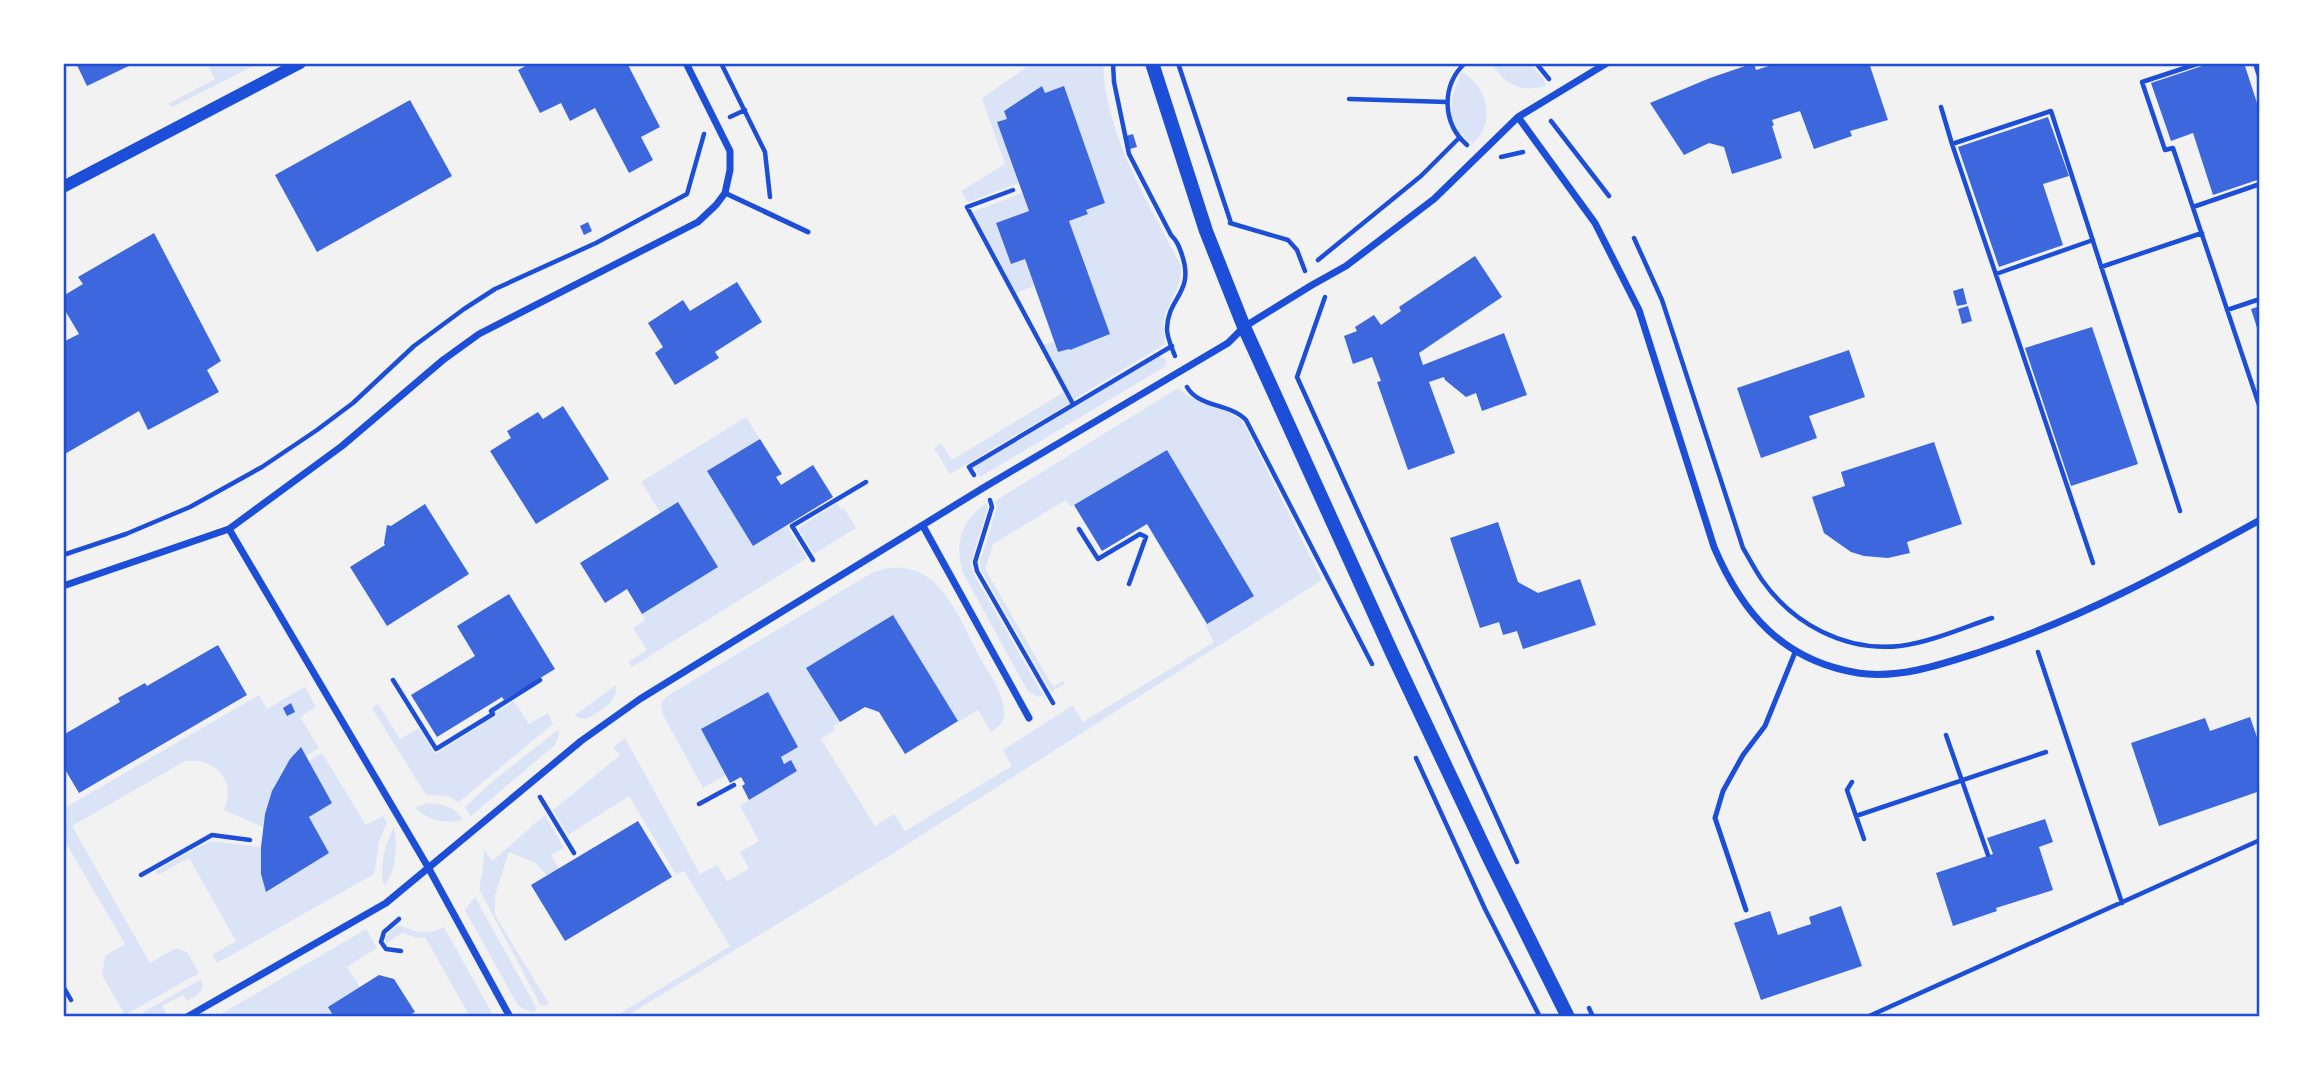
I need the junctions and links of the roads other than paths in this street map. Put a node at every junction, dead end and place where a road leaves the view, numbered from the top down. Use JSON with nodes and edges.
{"nodes":[{"id":1,"x":300,"y":63,"type":"edge"},
{"id":2,"x":686,"y":63,"type":"edge"},
{"id":3,"x":1152,"y":63,"type":"edge"},
{"id":4,"x":1607,"y":63,"type":"edge"},
{"id":5,"x":1518,"y":117,"type":"junction"},
{"id":6,"x":63,"y":187,"type":"edge"},
{"id":7,"x":725,"y":193,"type":"junction"},
{"id":8,"x":808,"y":232,"type":"dead end"},
{"id":9,"x":1244,"y":327,"type":"junction"},
{"id":10,"x":2260,"y":520,"type":"edge"},
{"id":11,"x":923,"y":526,"type":"junction"},
{"id":12,"x":229,"y":529,"type":"junction"},
{"id":13,"x":63,"y":586,"type":"edge"},
{"id":14,"x":1796,"y":650,"type":"junction"},
{"id":15,"x":1030,"y":718,"type":"dead end"},
{"id":16,"x":428,"y":867,"type":"junction"},
{"id":17,"x":1746,"y":911,"type":"dead end"},
{"id":18,"x":187,"y":1017,"type":"edge"},
{"id":19,"x":510,"y":1017,"type":"edge"},
{"id":20,"x":1568,"y":1017,"type":"edge"}],
"edges":[{"from":1,"to":6,"type":"street"},
{"from":2,"to":7,"type":"street"},
{"from":3,"to":9,"type":"main road"},
{"from":4,"to":5,"type":"street"},
{"from":5,"to":9,"type":"street"},
{"from":5,"to":14,"type":"street"},
{"from":7,"to":8,"type":"lane"},
{"from":7,"to":12,"type":"street"},
{"from":9,"to":11,"type":"street"},
{"from":9,"to":20,"type":"main road"},
{"from":10,"to":14,"type":"street"},
{"from":11,"to":15,"type":"street"},
{"from":11,"to":16,"type":"street"},
{"from":12,"to":13,"type":"street"},
{"from":12,"to":16,"type":"street"},
{"from":14,"to":17,"type":"lane"},
{"from":16,"to":18,"type":"street"},
{"from":16,"to":19,"type":"street"}]}
